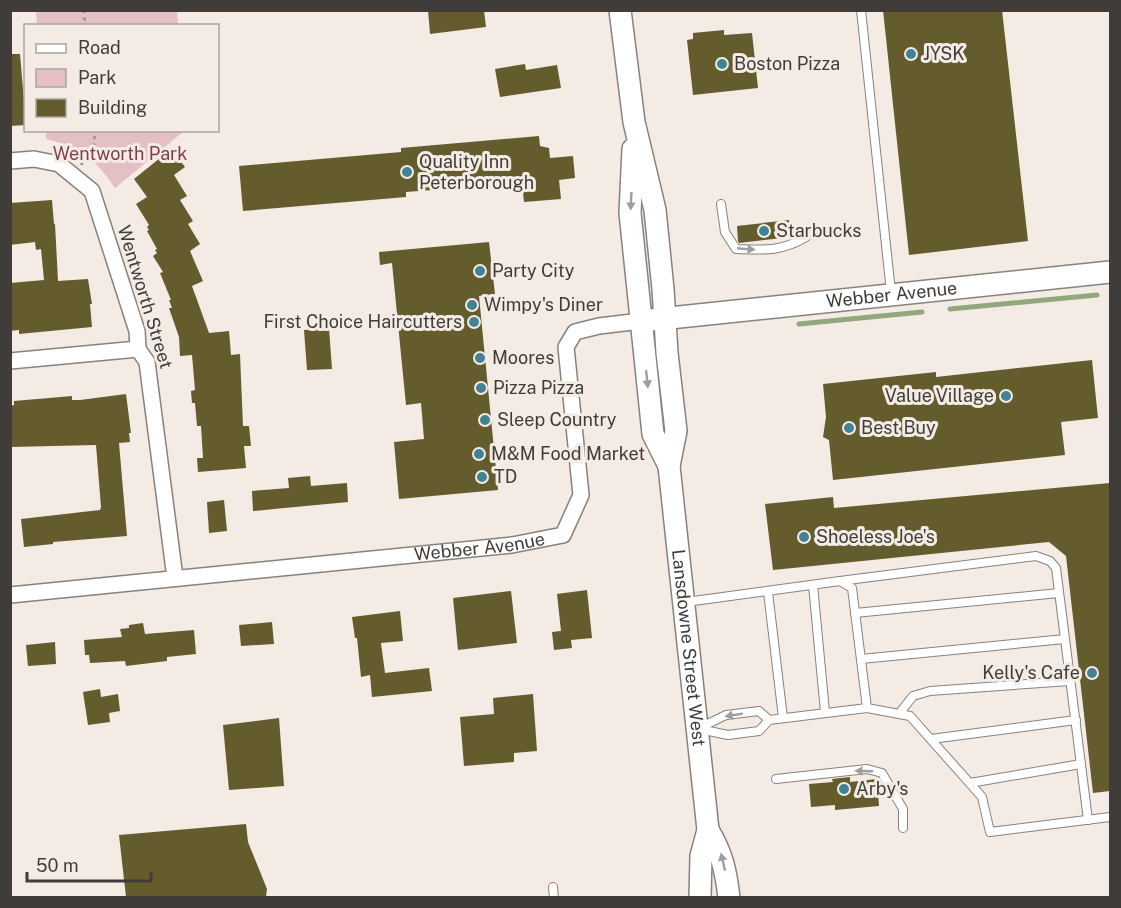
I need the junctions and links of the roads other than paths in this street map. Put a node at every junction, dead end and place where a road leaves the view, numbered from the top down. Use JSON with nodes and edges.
{"nodes":[{"id":1,"x":620,"y":10,"type":"edge"},
{"id":2,"x":861,"y":10,"type":"edge"},
{"id":3,"x":634,"y":122,"type":"junction"},
{"id":4,"x":10,"y":161,"type":"edge"},
{"id":5,"x":721,"y":204,"type":"dead end"},
{"id":6,"x":806,"y":237,"type":"dead end"},
{"id":7,"x":1110,"y":272,"type":"edge"},
{"id":8,"x":891,"y":296,"type":"junction"},
{"id":9,"x":665,"y":318,"type":"junction"},
{"id":10,"x":641,"y":321,"type":"junction"},
{"id":11,"x":138,"y":349,"type":"junction"},
{"id":12,"x":10,"y":361,"type":"edge"},
{"id":13,"x":669,"y":466,"type":"junction"},
{"id":14,"x":175,"y":578,"type":"junction"},
{"id":15,"x":840,"y":581,"type":"junction"},
{"id":16,"x":813,"y":585,"type":"junction"},
{"id":17,"x":768,"y":592,"type":"junction"},
{"id":18,"x":1059,"y":593,"type":"junction"},
{"id":19,"x":10,"y":595,"type":"edge"},
{"id":20,"x":685,"y":602,"type":"junction"},
{"id":21,"x":855,"y":613,"type":"junction"},
{"id":22,"x":1065,"y":639,"type":"junction"},
{"id":23,"x":861,"y":659,"type":"junction"},
{"id":24,"x":1070,"y":681,"type":"junction"},
{"id":25,"x":867,"y":708,"type":"junction"},
{"id":26,"x":825,"y":712,"type":"junction"},
{"id":27,"x":899,"y":714,"type":"junction"},
{"id":28,"x":783,"y":718,"type":"junction"},
{"id":29,"x":769,"y":720,"type":"junction"},
{"id":30,"x":1076,"y":720,"type":"junction"},
{"id":31,"x":698,"y":728,"type":"junction"},
{"id":32,"x":931,"y":739,"type":"junction"},
{"id":33,"x":1081,"y":764,"type":"junction"},
{"id":34,"x":777,"y":779,"type":"dead end"},
{"id":35,"x":970,"y":783,"type":"junction"},
{"id":36,"x":1110,"y":817,"type":"edge"},
{"id":37,"x":1088,"y":820,"type":"junction"},
{"id":38,"x":903,"y":828,"type":"dead end"},
{"id":39,"x":708,"y":830,"type":"junction"},
{"id":40,"x":553,"y":886,"type":"dead end"},
{"id":41,"x":554,"y":897,"type":"edge"},
{"id":42,"x":700,"y":897,"type":"edge"},
{"id":43,"x":729,"y":897,"type":"edge"}],
"edges":[{"from":1,"to":3,"type":"main road","name":"Lansdowne Street West"},
{"from":2,"to":8,"type":"lane"},
{"from":3,"to":9,"type":"main road","name":"Lansdowne Street West"},
{"from":3,"to":10,"type":"main road","name":"Lansdowne Street West","one_way":true},
{"from":4,"to":11,"type":"street","name":"Wentworth Street"},
{"from":5,"to":6,"type":"lane","one_way":true},
{"from":7,"to":8,"type":"main road","name":"Webber Avenue"},
{"from":8,"to":9,"type":"main road","name":"Webber Avenue"},
{"from":9,"to":10,"type":"main road","name":"Webber Avenue"},
{"from":9,"to":13,"type":"main road","name":"Lansdowne Street West"},
{"from":10,"to":13,"type":"main road","name":"Lansdowne Street West","one_way":true},
{"from":10,"to":14,"type":"street","name":"Webber Avenue"},
{"from":11,"to":12,"type":"street"},
{"from":11,"to":14,"type":"street","name":"Wentworth Street"},
{"from":13,"to":20,"type":"main road","name":"Lansdowne Street West"},
{"from":14,"to":19,"type":"street","name":"Webber Avenue"},
{"from":15,"to":16,"type":"lane"},
{"from":15,"to":18,"type":"lane"},
{"from":15,"to":21,"type":"lane"},
{"from":16,"to":17,"type":"lane"},
{"from":16,"to":26,"type":"lane"},
{"from":17,"to":20,"type":"lane"},
{"from":17,"to":28,"type":"lane"},
{"from":18,"to":21,"type":"lane"},
{"from":18,"to":22,"type":"lane"},
{"from":20,"to":31,"type":"main road","name":"Lansdowne Street West"},
{"from":21,"to":23,"type":"lane"},
{"from":22,"to":23,"type":"lane"},
{"from":22,"to":24,"type":"lane"},
{"from":23,"to":25,"type":"lane"},
{"from":24,"to":27,"type":"lane"},
{"from":24,"to":30,"type":"lane"},
{"from":25,"to":26,"type":"lane"},
{"from":25,"to":27,"type":"lane"},
{"from":26,"to":28,"type":"lane"},
{"from":27,"to":32,"type":"lane"},
{"from":28,"to":29,"type":"lane"},
{"from":29,"to":31,"type":"lane"},
{"from":29,"to":31,"type":"lane","one_way":true},
{"from":30,"to":32,"type":"lane"},
{"from":30,"to":33,"type":"lane"},
{"from":31,"to":39,"type":"main road","name":"Lansdowne Street West"},
{"from":32,"to":35,"type":"lane"},
{"from":33,"to":35,"type":"lane"},
{"from":33,"to":37,"type":"lane"},
{"from":38,"to":34,"type":"lane","one_way":true},
{"from":35,"to":37,"type":"lane"},
{"from":36,"to":37,"type":"lane"},
{"from":39,"to":42,"type":"main road","name":"Lansdowne Street West"},
{"from":43,"to":39,"type":"main road","name":"Lansdowne Street West","one_way":true},
{"from":40,"to":41,"type":"lane"}]}
